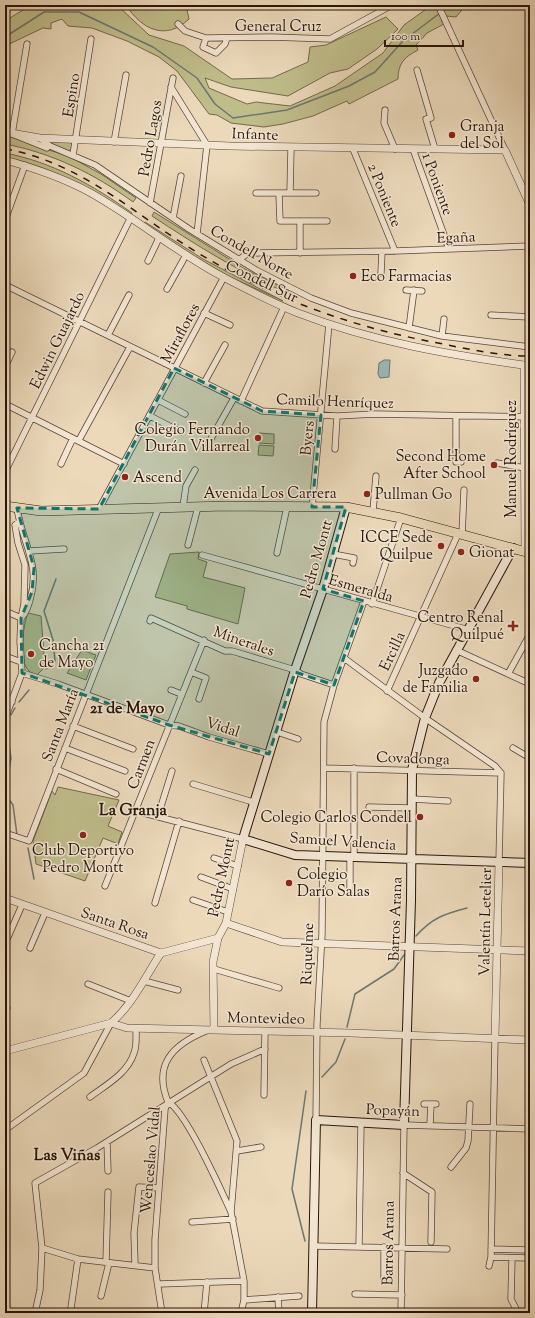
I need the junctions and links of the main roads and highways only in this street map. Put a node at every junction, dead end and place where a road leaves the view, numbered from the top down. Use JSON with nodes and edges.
{"nodes":[{"id":1,"x":5,"y":506,"type":"edge"},
{"id":2,"x":346,"y":507,"type":"junction"},
{"id":3,"x":513,"y":548,"type":"junction"},
{"id":4,"x":527,"y":552,"type":"edge"},
{"id":5,"x":243,"y":839,"type":"joint"},
{"id":6,"x":411,"y":859,"type":"junction"},
{"id":7,"x":530,"y":864,"type":"edge"},
{"id":8,"x":316,"y":1120,"type":"joint"},
{"id":9,"x":404,"y":1125,"type":"joint"},
{"id":10,"x":312,"y":1313,"type":"edge"}],
"edges":[{"from":1,"to":2,"type":"main road","name":"Avenida Los Carrera"},
{"from":2,"to":3,"type":"main road","name":"Avenida Los Carrera"},
{"from":2,"to":5,"type":"main road","name":"Pedro Montt"},
{"from":3,"to":4,"type":"main road","name":"Avenida Los Carrera"},
{"from":3,"to":6,"type":"main road","name":"Barros Arana"},
{"from":5,"to":6,"type":"main road","name":"Samuel Valencia"},
{"from":6,"to":7,"type":"main road","name":"Samuel Valencia"},
{"from":6,"to":9,"type":"main road","name":"Barros Arana"},
{"from":8,"to":9,"type":"main road","name":"Popayán"},
{"from":8,"to":10,"type":"main road","name":"Riquelme"}]}
